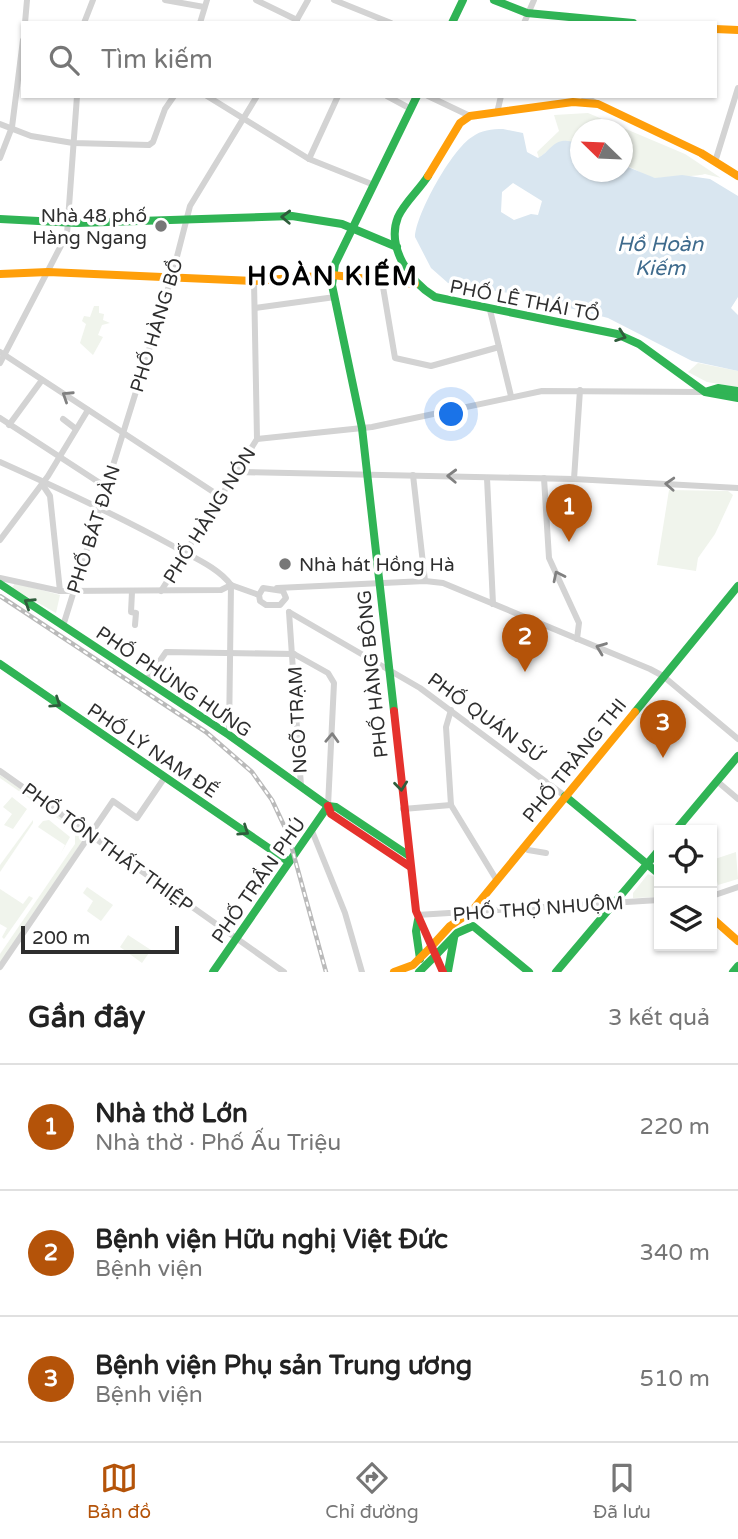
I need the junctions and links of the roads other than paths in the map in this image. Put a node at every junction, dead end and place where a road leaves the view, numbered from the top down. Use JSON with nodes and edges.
{"nodes":[{"id":1,"x":27,"y":0,"type":"edge"},
{"id":2,"x":93,"y":0,"type":"edge"},
{"id":3,"x":165,"y":0,"type":"edge"},
{"id":4,"x":256,"y":0,"type":"edge"},
{"id":5,"x":307,"y":0,"type":"edge"},
{"id":6,"x":334,"y":0,"type":"edge"},
{"id":7,"x":463,"y":0,"type":"edge"},
{"id":8,"x":494,"y":0,"type":"edge"},
{"id":9,"x":534,"y":0,"type":"edge"},
{"id":10,"x":206,"y":3,"type":"edge"},
{"id":11,"x":527,"y":13,"type":"junction"},
{"id":12,"x":372,"y":19,"type":"edge"},
{"id":13,"x":24,"y":21,"type":"edge"},
{"id":14,"x":85,"y":21,"type":"edge"},
{"id":15,"x":201,"y":21,"type":"edge"},
{"id":16,"x":296,"y":21,"type":"edge"},
{"id":17,"x":453,"y":21,"type":"edge"},
{"id":18,"x":525,"y":21,"type":"edge"},
{"id":19,"x":612,"y":21,"type":"edge"},
{"id":20,"x":717,"y":29,"type":"edge"},
{"id":21,"x":738,"y":30,"type":"edge"},
{"id":22,"x":21,"y":56,"type":"edge"},
{"id":23,"x":738,"y":88,"type":"edge"},
{"id":24,"x":77,"y":98,"type":"edge"},
{"id":25,"x":173,"y":98,"type":"edge"},
{"id":26,"x":210,"y":98,"type":"edge"},
{"id":27,"x":256,"y":98,"type":"edge"},
{"id":28,"x":337,"y":98,"type":"edge"},
{"id":29,"x":391,"y":98,"type":"edge"},
{"id":30,"x":416,"y":98,"type":"edge"},
{"id":31,"x":432,"y":98,"type":"edge"},
{"id":32,"x":501,"y":98,"type":"edge"},
{"id":33,"x":587,"y":98,"type":"edge"},
{"id":34,"x":558,"y":101,"type":"edge"},
{"id":35,"x":598,"y":104,"type":"junction"},
{"id":36,"x":411,"y":109,"type":"junction"},
{"id":37,"x":497,"y":113,"type":"junction"},
{"id":38,"x":470,"y":116,"type":"junction"},
{"id":39,"x":245,"y":118,"type":"junction"},
{"id":40,"x":0,"y":124,"type":"edge"},
{"id":41,"x":12,"y":127,"type":"junction"},
{"id":42,"x":73,"y":143,"type":"junction"},
{"id":43,"x":0,"y":158,"type":"edge"},
{"id":44,"x":309,"y":159,"type":"junction"},
{"id":45,"x":715,"y":162,"type":"junction"},
{"id":46,"x":738,"y":176,"type":"edge"},
{"id":47,"x":374,"y":185,"type":"junction"},
{"id":48,"x":189,"y":217,"type":"junction"},
{"id":49,"x":0,"y":219,"type":"edge"},
{"id":50,"x":67,"y":223,"type":"junction"},
{"id":51,"x":354,"y":228,"type":"junction"},
{"id":52,"x":397,"y":247,"type":"junction"},
{"id":53,"x":48,"y":272,"type":"junction"},
{"id":54,"x":0,"y":274,"type":"edge"},
{"id":55,"x":332,"y":275,"type":"junction"},
{"id":56,"x":172,"y":276,"type":"junction"},
{"id":57,"x":254,"y":281,"type":"junction"},
{"id":58,"x":382,"y":281,"type":"junction"},
{"id":59,"x":415,"y":284,"type":"junction"},
{"id":60,"x":335,"y":297,"type":"junction"},
{"id":61,"x":255,"y":308,"type":"junction"},
{"id":62,"x":490,"y":310,"type":"junction"},
{"id":63,"x":499,"y":347,"type":"junction"},
{"id":64,"x":2,"y":354,"type":"edge"},
{"id":65,"x":0,"y":363,"type":"edge"},
{"id":66,"x":42,"y":380,"type":"junction"},
{"id":67,"x":580,"y":390,"type":"junction"},
{"id":68,"x":738,"y":391,"type":"edge"},
{"id":69,"x":705,"y":392,"type":"junction"},
{"id":70,"x":511,"y":396,"type":"junction"},
{"id":71,"x":738,"y":398,"type":"edge"},
{"id":72,"x":88,"y":410,"type":"junction"},
{"id":73,"x":0,"y":418,"type":"edge"},
{"id":74,"x":63,"y":419,"type":"dead end"},
{"id":75,"x":9,"y":425,"type":"junction"},
{"id":76,"x":362,"y":428,"type":"junction"},
{"id":77,"x":76,"y":429,"type":"junction"},
{"id":78,"x":124,"y":433,"type":"junction"},
{"id":79,"x":257,"y":439,"type":"junction"},
{"id":80,"x":60,"y":457,"type":"junction"},
{"id":81,"x":0,"y":462,"type":"edge"},
{"id":82,"x":238,"y":472,"type":"junction"},
{"id":83,"x":367,"y":473,"type":"junction"},
{"id":84,"x":414,"y":475,"type":"junction"},
{"id":85,"x":487,"y":478,"type":"junction"},
{"id":86,"x":544,"y":478,"type":"junction"},
{"id":87,"x":574,"y":479,"type":"junction"},
{"id":88,"x":42,"y":483,"type":"junction"},
{"id":89,"x":106,"y":488,"type":"junction"},
{"id":90,"x":738,"y":488,"type":"edge"},
{"id":91,"x":221,"y":497,"type":"junction"},
{"id":92,"x":99,"y":509,"type":"junction"},
{"id":93,"x":0,"y":540,"type":"edge"},
{"id":94,"x":184,"y":552,"type":"junction"},
{"id":95,"x":0,"y":578,"type":"edge"},
{"id":96,"x":425,"y":581,"type":"junction"},
{"id":97,"x":378,"y":583,"type":"junction"},
{"id":98,"x":0,"y":584,"type":"edge"},
{"id":99,"x":230,"y":584,"type":"junction"},
{"id":100,"x":738,"y":586,"type":"edge"},
{"id":101,"x":276,"y":588,"type":"junction"},
{"id":102,"x":60,"y":591,"type":"junction"},
{"id":103,"x":162,"y":591,"type":"junction"},
{"id":104,"x":73,"y":592,"type":"junction"},
{"id":105,"x":132,"y":592,"type":"junction"},
{"id":106,"x":259,"y":594,"type":"junction"},
{"id":107,"x":494,"y":604,"type":"junction"},
{"id":108,"x":289,"y":612,"type":"joint"},
{"id":109,"x":135,"y":625,"type":"dead end"},
{"id":110,"x":63,"y":626,"type":"junction"},
{"id":111,"x":577,"y":639,"type":"junction"},
{"id":112,"x":229,"y":654,"type":"junction"},
{"id":113,"x":294,"y":654,"type":"junction"},
{"id":114,"x":0,"y":664,"type":"edge"},
{"id":115,"x":389,"y":669,"type":"junction"},
{"id":116,"x":663,"y":676,"type":"junction"},
{"id":117,"x":146,"y":681,"type":"junction"},
{"id":118,"x":451,"y":710,"type":"junction"},
{"id":119,"x":229,"y":735,"type":"junction"},
{"id":120,"x":738,"y":738,"type":"edge"},
{"id":121,"x":738,"y":756,"type":"edge"},
{"id":122,"x":0,"y":771,"type":"edge"},
{"id":123,"x":165,"y":777,"type":"junction"},
{"id":124,"x":718,"y":782,"type":"junction"},
{"id":125,"x":301,"y":786,"type":"junction"},
{"id":126,"x":565,"y":796,"type":"junction"},
{"id":127,"x":738,"y":799,"type":"edge"},
{"id":128,"x":451,"y":805,"type":"junction"},
{"id":129,"x":328,"y":806,"type":"junction"},
{"id":130,"x":403,"y":809,"type":"junction"},
{"id":131,"x":680,"y":825,"type":"edge"},
{"id":132,"x":312,"y":831,"type":"junction"},
{"id":133,"x":90,"y":835,"type":"junction"},
{"id":134,"x":528,"y":850,"type":"dead end"},
{"id":135,"x":546,"y":853,"type":"dead end"},
{"id":136,"x":408,"y":855,"type":"junction"},
{"id":137,"x":654,"y":856,"type":"edge"},
{"id":138,"x":289,"y":862,"type":"junction"},
{"id":139,"x":647,"y":864,"type":"junction"},
{"id":140,"x":409,"y":866,"type":"junction"},
{"id":141,"x":654,"y":870,"type":"edge"},
{"id":142,"x":496,"y":879,"type":"junction"},
{"id":143,"x":738,"y":887,"type":"edge"},
{"id":144,"x":717,"y":894,"type":"edge"},
{"id":145,"x":654,"y":900,"type":"edge"},
{"id":146,"x":614,"y":903,"type":"junction"},
{"id":147,"x":471,"y":912,"type":"junction"},
{"id":148,"x":418,"y":917,"type":"junction"},
{"id":149,"x":717,"y":922,"type":"edge"},
{"id":150,"x":454,"y":935,"type":"junction"},
{"id":151,"x":236,"y":939,"type":"junction"},
{"id":152,"x":738,"y":941,"type":"edge"},
{"id":153,"x":435,"y":950,"type":"junction"},
{"id":154,"x":420,"y":959,"type":"junction"},
{"id":155,"x":738,"y":966,"type":"edge"},
{"id":156,"x":0,"y":967,"type":"edge"},
{"id":157,"x":213,"y":972,"type":"edge"},
{"id":158,"x":284,"y":972,"type":"edge"},
{"id":159,"x":362,"y":972,"type":"edge"},
{"id":160,"x":394,"y":972,"type":"edge"},
{"id":161,"x":419,"y":972,"type":"edge"},
{"id":162,"x":446,"y":972,"type":"edge"},
{"id":163,"x":529,"y":972,"type":"edge"},
{"id":164,"x":556,"y":972,"type":"edge"},
{"id":165,"x":733,"y":972,"type":"edge"}],
"edges":[{"from":1,"to":13,"type":"street"},
{"from":2,"to":14,"type":"street"},
{"from":3,"to":10,"type":"street"},
{"from":4,"to":16,"type":"street"},
{"from":5,"to":16,"type":"street"},
{"from":6,"to":12,"type":"street"},
{"from":7,"to":17,"type":"street"},
{"from":8,"to":11,"type":"street"},
{"from":9,"to":11,"type":"street"},
{"from":10,"to":15,"type":"street"},
{"from":11,"to":18,"type":"street"},
{"from":11,"to":19,"type":"street"},
{"from":20,"to":21,"type":"street"},
{"from":22,"to":41,"type":"street"},
{"from":23,"to":45,"type":"street"},
{"from":24,"to":42,"type":"street"},
{"from":25,"to":42,"type":"street"},
{"from":26,"to":39,"type":"street"},
{"from":27,"to":39,"type":"street","name":"PHỐ HÀNG BỒ"},
{"from":28,"to":44,"type":"street"},
{"from":29,"to":36,"type":"street"},
{"from":30,"to":36,"type":"street"},
{"from":31,"to":38,"type":"street"},
{"from":32,"to":37,"type":"street"},
{"from":33,"to":35,"type":"street"},
{"from":34,"to":35,"type":"street"},
{"from":34,"to":37,"type":"street"},
{"from":35,"to":45,"type":"street"},
{"from":36,"to":47,"type":"street"},
{"from":37,"to":38,"type":"street"},
{"from":38,"to":52,"type":"street"},
{"from":39,"to":44,"type":"street"},
{"from":39,"to":48,"type":"street","name":"PHỐ HÀNG BỒ"},
{"from":40,"to":41,"type":"street"},
{"from":41,"to":42,"type":"street"},
{"from":41,"to":43,"type":"street"},
{"from":42,"to":50,"type":"street"},
{"from":44,"to":47,"type":"street"},
{"from":45,"to":46,"type":"street"},
{"from":47,"to":51,"type":"street"},
{"from":48,"to":50,"type":"street"},
{"from":51,"to":48,"type":"street","one_way":true},
{"from":48,"to":56,"type":"street","name":"PHỐ HÀNG BỒ"},
{"from":49,"to":50,"type":"street"},
{"from":50,"to":53,"type":"street"},
{"from":51,"to":52,"type":"street"},
{"from":51,"to":55,"type":"street"},
{"from":52,"to":59,"type":"street"},
{"from":53,"to":54,"type":"street"},
{"from":53,"to":56,"type":"street"},
{"from":53,"to":64,"type":"street"},
{"from":55,"to":57,"type":"street"},
{"from":55,"to":58,"type":"street"},
{"from":55,"to":60,"type":"street","name":"PHỐ HÀNG BÔNG"},
{"from":56,"to":57,"type":"street"},
{"from":56,"to":78,"type":"street","name":"PHỐ HÀNG BỒ"},
{"from":57,"to":61,"type":"street"},
{"from":58,"to":59,"type":"street"},
{"from":58,"to":63,"type":"street"},
{"from":59,"to":62,"type":"street","name":"PHỐ LÊ THÁI TỔ"},
{"from":60,"to":61,"type":"street"},
{"from":60,"to":76,"type":"street","name":"PHỐ HÀNG BÔNG"},
{"from":61,"to":79,"type":"street"},
{"from":62,"to":63,"type":"street"},
{"from":62,"to":69,"type":"street","name":"PHỐ LÊ THÁI TỔ","one_way":true},
{"from":63,"to":70,"type":"street"},
{"from":64,"to":65,"type":"street"},
{"from":64,"to":66,"type":"street"},
{"from":72,"to":66,"type":"street","one_way":true},
{"from":66,"to":75,"type":"street"},
{"from":67,"to":69,"type":"street"},
{"from":67,"to":70,"type":"street"},
{"from":67,"to":87,"type":"street"},
{"from":68,"to":69,"type":"street"},
{"from":69,"to":71,"type":"street","name":"PHỐ LÊ THÁI TỔ"},
{"from":70,"to":76,"type":"street"},
{"from":72,"to":77,"type":"street"},
{"from":72,"to":78,"type":"street"},
{"from":73,"to":75,"type":"street"},
{"from":74,"to":77,"type":"street"},
{"from":75,"to":80,"type":"street"},
{"from":76,"to":79,"type":"street"},
{"from":76,"to":83,"type":"street","name":"PHỐ HÀNG BÔNG"},
{"from":77,"to":80,"type":"street"},
{"from":78,"to":89,"type":"street","name":"PHỐ BÁT ĐÀN"},
{"from":78,"to":91,"type":"street"},
{"from":79,"to":82,"type":"street","name":"PHỐ HÀNG NÓN"},
{"from":80,"to":88,"type":"street"},
{"from":80,"to":89,"type":"street"},
{"from":81,"to":88,"type":"street"},
{"from":82,"to":83,"type":"street"},
{"from":82,"to":91,"type":"street","name":"PHỐ HÀNG NÓN"},
{"from":83,"to":84,"type":"street"},
{"from":83,"to":97,"type":"street","name":"PHỐ HÀNG BÔNG"},
{"from":85,"to":84,"type":"street","one_way":true},
{"from":84,"to":96,"type":"street"},
{"from":85,"to":86,"type":"street"},
{"from":85,"to":107,"type":"street"},
{"from":86,"to":87,"type":"street"},
{"from":111,"to":86,"type":"street","one_way":true},
{"from":90,"to":87,"type":"street","one_way":true},
{"from":88,"to":92,"type":"street"},
{"from":88,"to":93,"type":"street"},
{"from":88,"to":102,"type":"street"},
{"from":89,"to":92,"type":"street","name":"PHỐ BÁT ĐÀN"},
{"from":91,"to":94,"type":"street","name":"PHỐ HÀNG NÓN"},
{"from":92,"to":94,"type":"street"},
{"from":92,"to":104,"type":"street","name":"PHỐ BÁT ĐÀN"},
{"from":94,"to":99,"type":"street"},
{"from":94,"to":103,"type":"street","name":"PHỐ HÀNG NÓN"},
{"from":95,"to":102,"type":"street"},
{"from":96,"to":97,"type":"street"},
{"from":96,"to":107,"type":"street"},
{"from":97,"to":101,"type":"street"},
{"from":97,"to":115,"type":"street","name":"PHỐ HÀNG BÔNG"},
{"from":110,"to":98,"type":"street","name":"PHỐ PHÙNG HƯNG","one_way":true},
{"from":99,"to":103,"type":"street"},
{"from":99,"to":106,"type":"street"},
{"from":99,"to":112,"type":"street"},
{"from":100,"to":116,"type":"street","name":"PHỐ TRÀNG THI"},
{"from":101,"to":106,"type":"street"},
{"from":101,"to":106,"type":"street"},
{"from":102,"to":104,"type":"street"},
{"from":103,"to":105,"type":"street"},
{"from":104,"to":105,"type":"street"},
{"from":104,"to":110,"type":"street","name":"PHỐ BÁT ĐÀN"},
{"from":105,"to":109,"type":"street"},
{"from":107,"to":111,"type":"street"},
{"from":108,"to":113,"type":"street","name":"NGÕ TRẠM"},
{"from":108,"to":115,"type":"street","name":"PHỐ QUÁN SỨ"},
{"from":110,"to":117,"type":"street","name":"PHỐ PHÙNG HƯNG"},
{"from":116,"to":111,"type":"street","one_way":true},
{"from":112,"to":113,"type":"street"},
{"from":112,"to":117,"type":"street"},
{"from":112,"to":119,"type":"street"},
{"from":113,"to":125,"type":"street","name":"NGÕ TRẠM"},
{"from":129,"to":113,"type":"street","one_way":true},
{"from":114,"to":123,"type":"street","name":"PHỐ LÝ NAM ĐẾ","one_way":true},
{"from":115,"to":118,"type":"street","name":"PHỐ QUÁN SỨ"},
{"from":115,"to":130,"type":"street","name":"PHỐ HÀNG BÔNG","one_way":true},
{"from":116,"to":120,"type":"street"},
{"from":116,"to":126,"type":"street","name":"PHỐ TRÀNG THI"},
{"from":117,"to":119,"type":"street","name":"PHỐ PHÙNG HƯNG"},
{"from":118,"to":126,"type":"street","name":"PHỐ QUÁN SỨ"},
{"from":118,"to":128,"type":"street"},
{"from":119,"to":125,"type":"street","name":"PHỐ PHÙNG HƯNG"},
{"from":121,"to":124,"type":"street"},
{"from":122,"to":133,"type":"street","name":"PHỐ TÔN THẤT THIỆP"},
{"from":123,"to":133,"type":"street"},
{"from":123,"to":138,"type":"street","name":"PHỐ LÝ NAM ĐẾ","one_way":true},
{"from":124,"to":127,"type":"street"},
{"from":124,"to":131,"type":"street"},
{"from":125,"to":129,"type":"street","name":"PHỐ PHÙNG HƯNG"},
{"from":126,"to":139,"type":"street","name":"PHỐ QUÁN SỨ"},
{"from":126,"to":142,"type":"street","name":"PHỐ TRÀNG THI"},
{"from":128,"to":130,"type":"street"},
{"from":128,"to":142,"type":"street"},
{"from":129,"to":132,"type":"street","name":"PHỐ TRẦN PHÚ"},
{"from":129,"to":136,"type":"street","name":"PHỐ PHÙNG HƯNG"},
{"from":129,"to":140,"type":"street","name":"PHỐ PHÙNG HƯNG"},
{"from":130,"to":136,"type":"street","name":"PHỐ HÀNG BÔNG"},
{"from":132,"to":138,"type":"street","name":"PHỐ TRẦN PHÚ"},
{"from":132,"to":159,"type":"street"},
{"from":133,"to":151,"type":"street","name":"PHỐ TÔN THẤT THIỆP"},
{"from":133,"to":156,"type":"street"},
{"from":134,"to":135,"type":"street"},
{"from":136,"to":140,"type":"street","name":"PHỐ HÀNG BÔNG"},
{"from":137,"to":139,"type":"street"},
{"from":138,"to":151,"type":"street","name":"PHỐ TRẦN PHÚ"},
{"from":139,"to":141,"type":"street","name":"PHỐ QUÁN SỨ"},
{"from":139,"to":146,"type":"street"},
{"from":140,"to":148,"type":"street","name":"PHỐ HÀNG BÔNG"},
{"from":142,"to":147,"type":"street","name":"PHỐ TRÀNG THI"},
{"from":143,"to":144,"type":"street"},
{"from":145,"to":146,"type":"street","name":"PHỐ THỢ NHUỘM"},
{"from":146,"to":147,"type":"street","name":"PHỐ THỢ NHUỘM"},
{"from":146,"to":164,"type":"street"},
{"from":147,"to":148,"type":"street","name":"PHỐ THỢ NHUỘM"},
{"from":147,"to":153,"type":"street","name":"PHỐ TRÀNG THI"},
{"from":148,"to":153,"type":"street","name":"PHỐ HÀNG BÔNG"},
{"from":148,"to":154,"type":"street"},
{"from":149,"to":152,"type":"street"},
{"from":150,"to":153,"type":"street"},
{"from":150,"to":162,"type":"street"},
{"from":150,"to":163,"type":"street"},
{"from":151,"to":157,"type":"street","name":"PHỐ TRẦN PHÚ"},
{"from":151,"to":158,"type":"street","name":"PHỐ TÔN THẤT THIỆP"},
{"from":153,"to":154,"type":"street"},
{"from":153,"to":161,"type":"street"},
{"from":153,"to":162,"type":"street","name":"PHỐ HÀNG BÔNG"},
{"from":154,"to":160,"type":"street"},
{"from":155,"to":165,"type":"street"}]}
